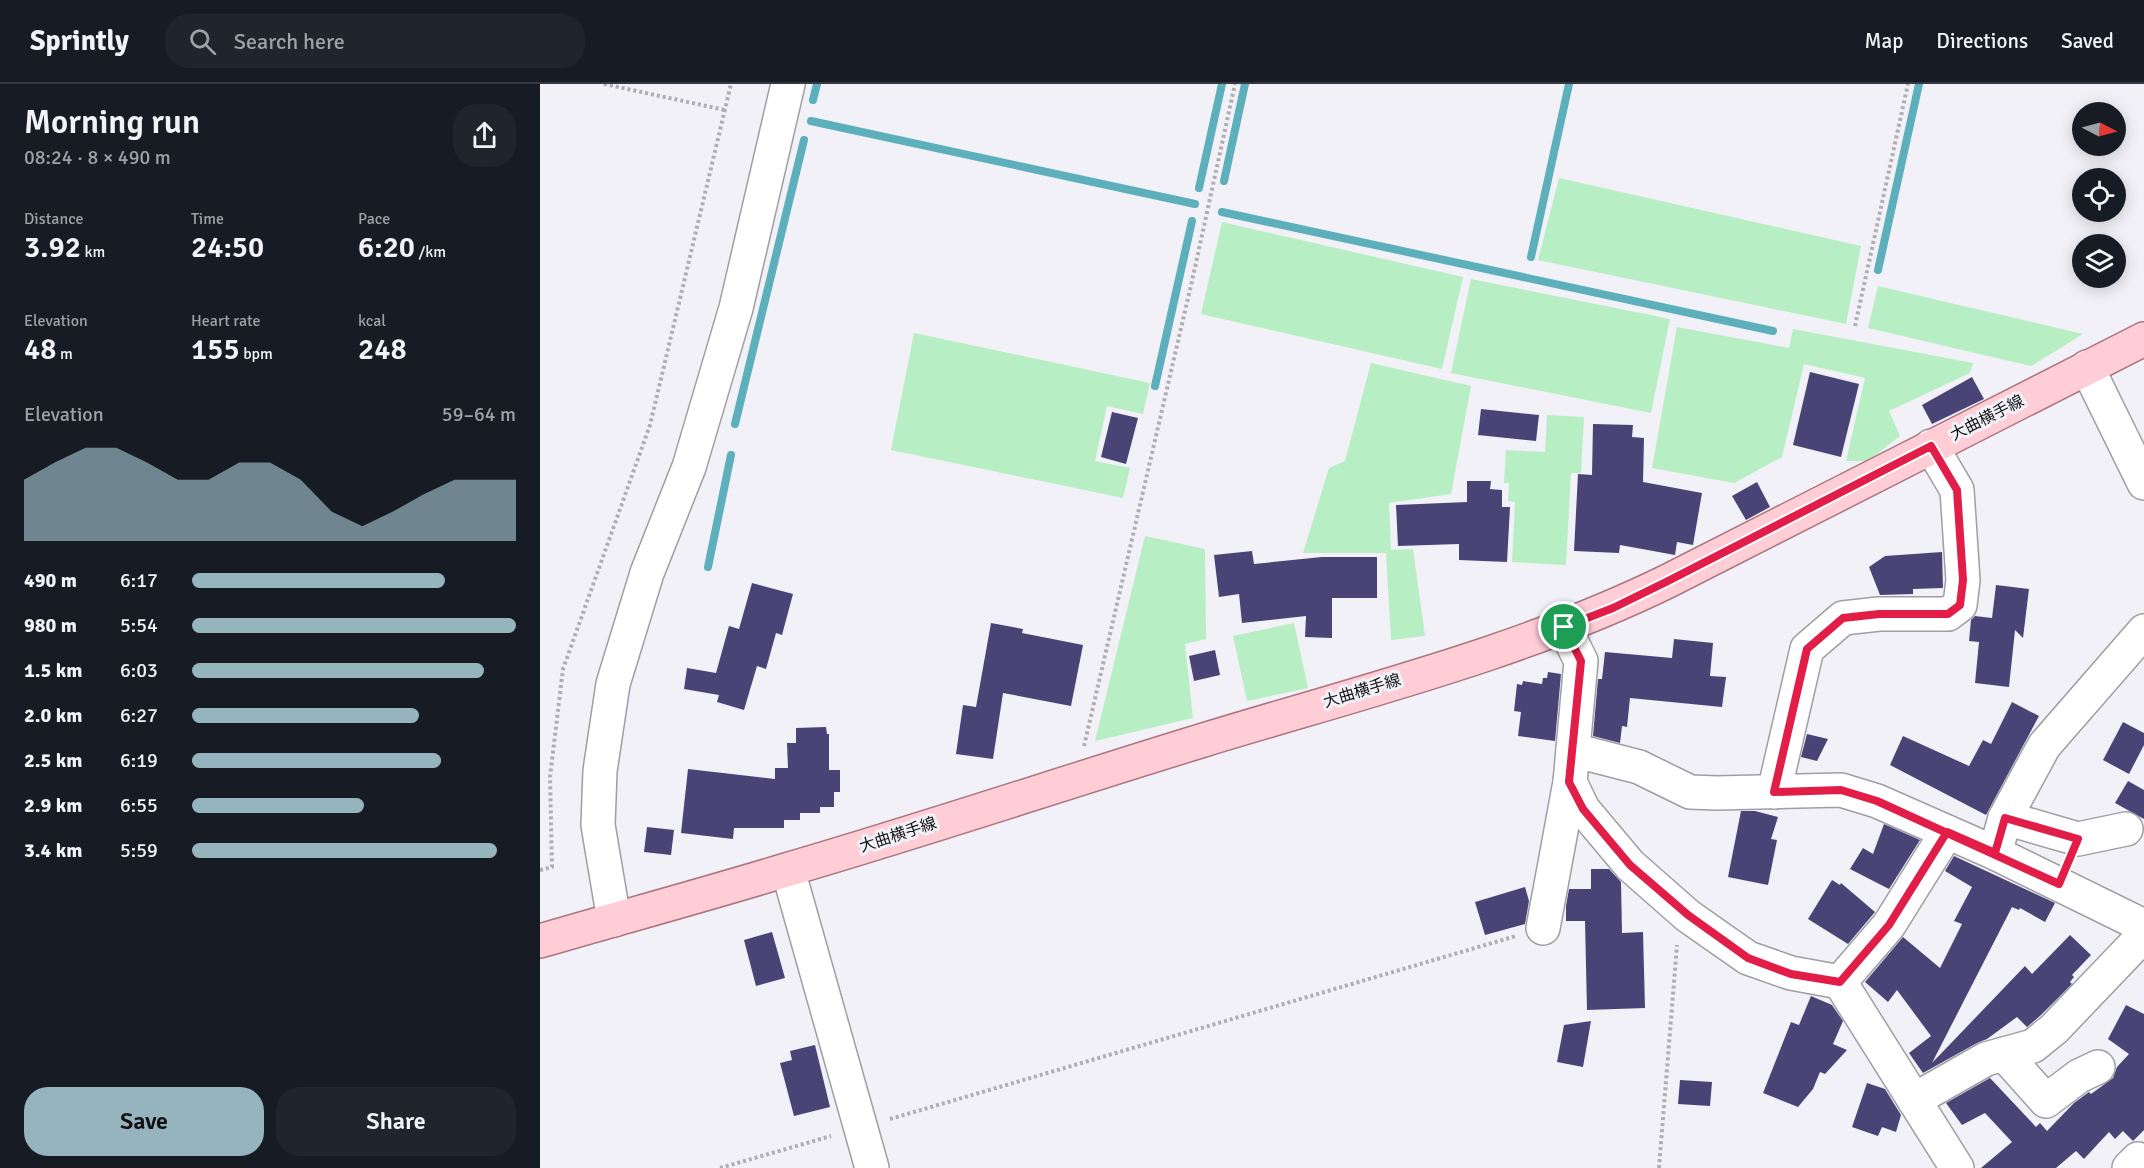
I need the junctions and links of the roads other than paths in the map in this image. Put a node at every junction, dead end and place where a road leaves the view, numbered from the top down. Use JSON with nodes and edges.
{"nodes":[{"id":1,"x":788,"y":84,"type":"edge"},
{"id":2,"x":2144,"y":339,"type":"edge"},
{"id":3,"x":2087,"y":367,"type":"junction"},
{"id":4,"x":1931,"y":446,"type":"junction"},
{"id":5,"x":2144,"y":483,"type":"edge"},
{"id":6,"x":1564,"y":627,"type":"junction"},
{"id":7,"x":2144,"y":631,"type":"edge"},
{"id":8,"x":1571,"y":766,"type":"junction"},
{"id":9,"x":1774,"y":792,"type":"junction"},
{"id":10,"x":2005,"y":818,"type":"junction"},
{"id":11,"x":2126,"y":829,"type":"dead end"},
{"id":12,"x":1947,"y":832,"type":"junction"},
{"id":13,"x":2078,"y":839,"type":"junction"},
{"id":14,"x":1995,"y":853,"type":"junction"},
{"id":15,"x":788,"y":870,"type":"junction"},
{"id":16,"x":2059,"y":884,"type":"junction"},
{"id":17,"x":614,"y":920,"type":"junction"},
{"id":18,"x":2144,"y":926,"type":"edge"},
{"id":19,"x":1543,"y":928,"type":"road end"},
{"id":20,"x":2144,"y":935,"type":"edge"},
{"id":21,"x":540,"y":941,"type":"edge"},
{"id":22,"x":1840,"y":982,"type":"junction"},
{"id":23,"x":2004,"y":1054,"type":"junction"},
{"id":24,"x":2098,"y":1067,"type":"dead end"},
{"id":25,"x":1914,"y":1100,"type":"junction"},
{"id":26,"x":872,"y":1168,"type":"edge"},
{"id":27,"x":1957,"y":1168,"type":"edge"}],
"edges":[{"from":1,"to":17,"type":"street"},
{"from":2,"to":3,"type":"main road","name":"大曲横手線"},
{"from":3,"to":4,"type":"main road","name":"大曲横手線"},
{"from":3,"to":5,"type":"street"},
{"from":4,"to":6,"type":"main road","name":"大曲横手線"},
{"from":4,"to":9,"type":"street"},
{"from":6,"to":8,"type":"street"},
{"from":6,"to":15,"type":"main road","name":"大曲横手線"},
{"from":7,"to":10,"type":"street"},
{"from":8,"to":9,"type":"street"},
{"from":8,"to":19,"type":"street"},
{"from":8,"to":22,"type":"street"},
{"from":9,"to":12,"type":"street"},
{"from":10,"to":13,"type":"street"},
{"from":10,"to":14,"type":"street"},
{"from":11,"to":13,"type":"street"},
{"from":12,"to":14,"type":"street"},
{"from":12,"to":22,"type":"street"},
{"from":13,"to":16,"type":"street"},
{"from":14,"to":16,"type":"street"},
{"from":15,"to":17,"type":"main road","name":"大曲横手線"},
{"from":15,"to":26,"type":"street"},
{"from":16,"to":18,"type":"street"},
{"from":17,"to":21,"type":"main road","name":"大曲横手線"},
{"from":20,"to":23,"type":"street"},
{"from":22,"to":25,"type":"street"},
{"from":23,"to":24,"type":"street"},
{"from":23,"to":25,"type":"street"},
{"from":25,"to":27,"type":"street"}]}
